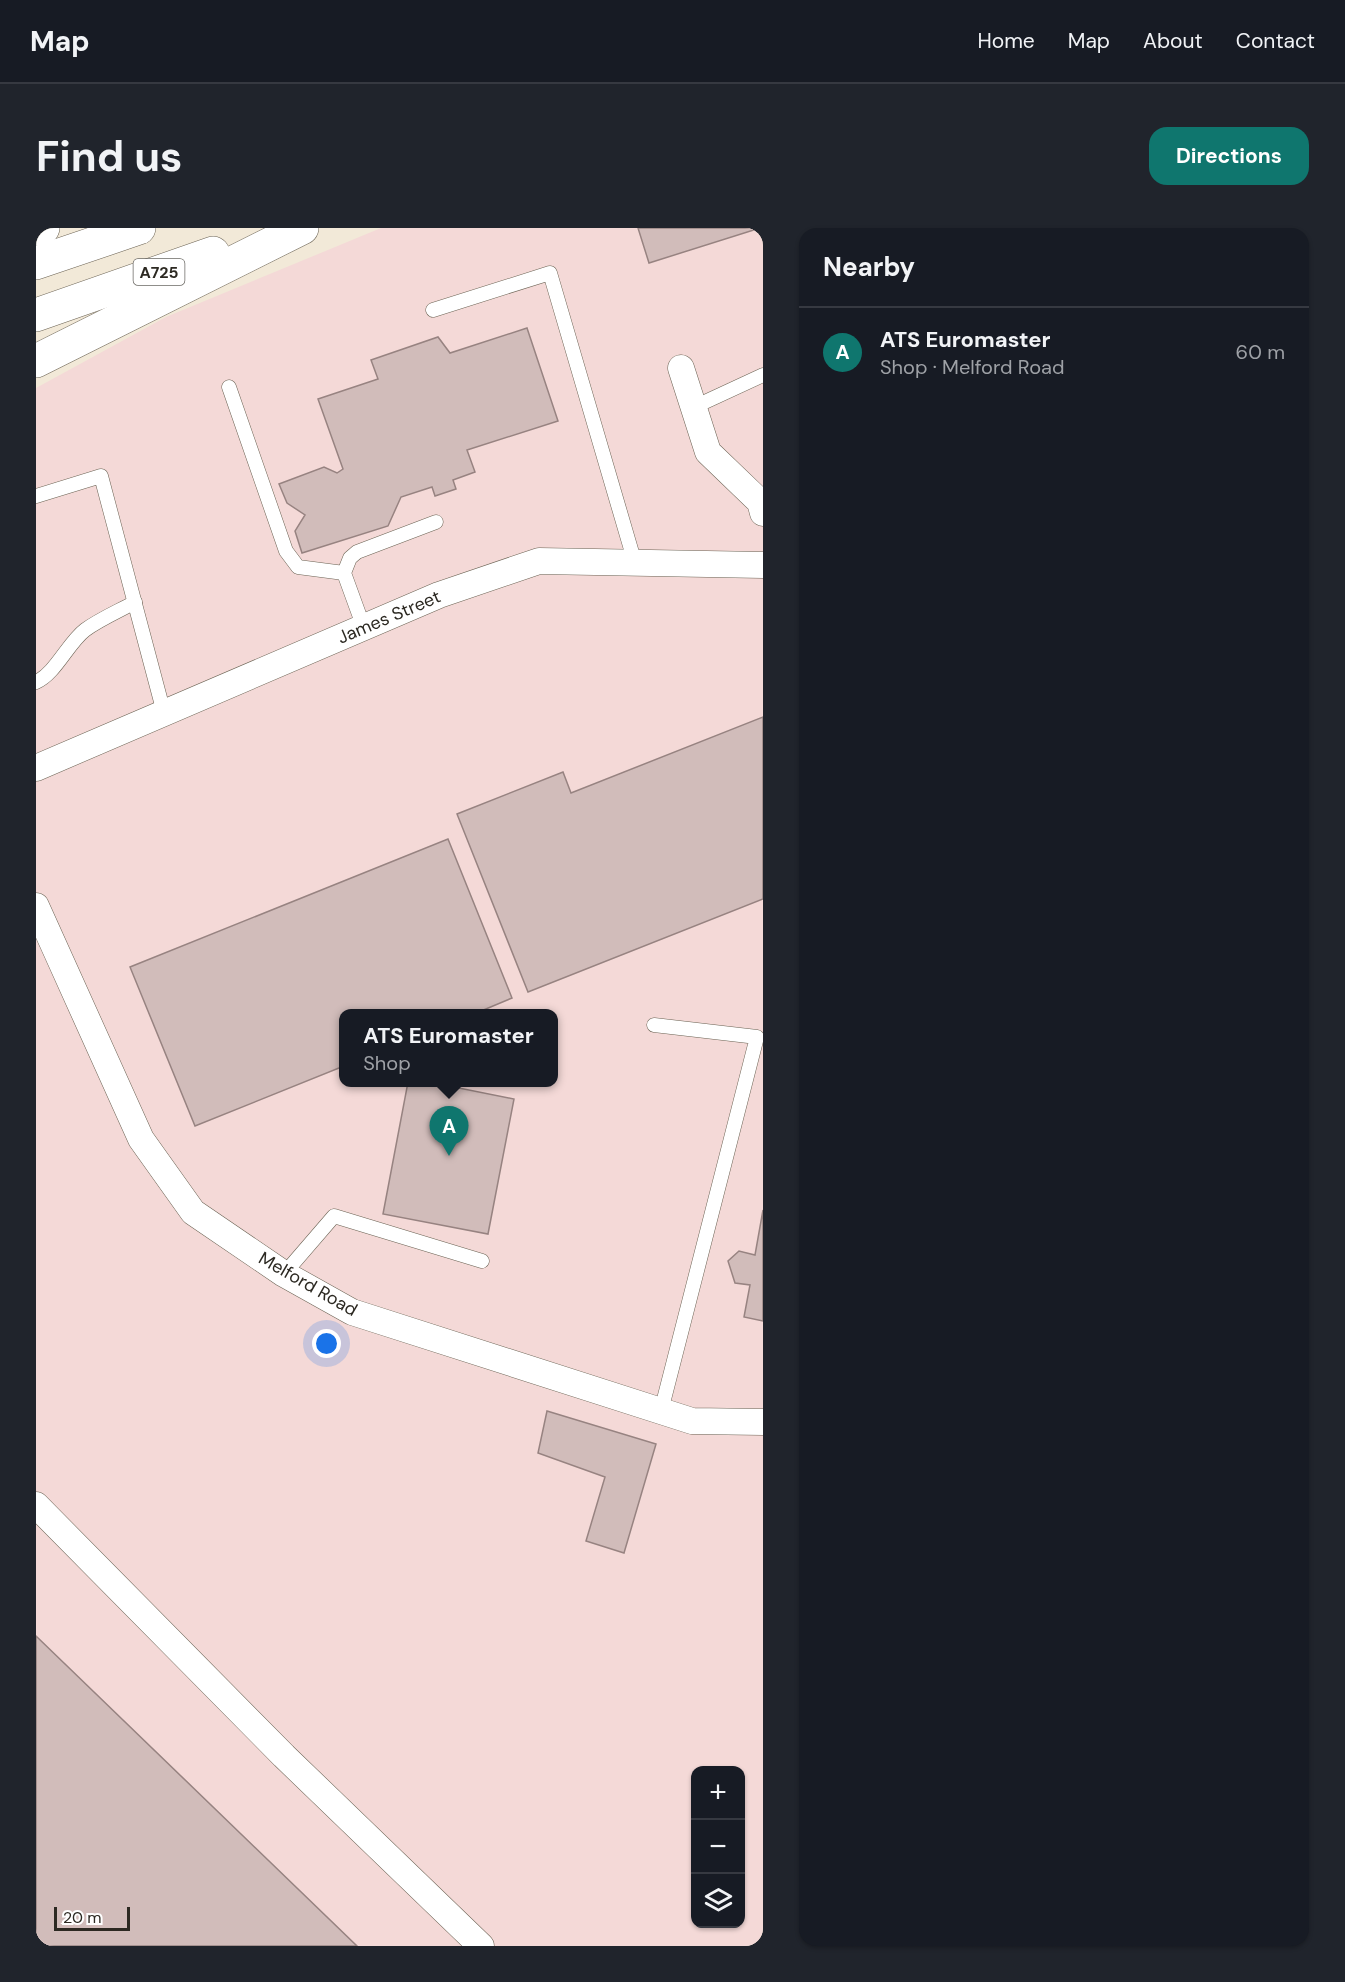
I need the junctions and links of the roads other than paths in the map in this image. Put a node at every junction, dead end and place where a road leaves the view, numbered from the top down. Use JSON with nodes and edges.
{"nodes":[{"id":1,"x":43,"y":228,"type":"edge"},
{"id":2,"x":139,"y":228,"type":"edge"},
{"id":3,"x":283,"y":228,"type":"edge"},
{"id":4,"x":302,"y":228,"type":"edge"},
{"id":5,"x":36,"y":229,"type":"edge"},
{"id":6,"x":36,"y":263,"type":"edge"},
{"id":7,"x":433,"y":310,"type":"dead end"},
{"id":8,"x":36,"y":315,"type":"edge"},
{"id":9,"x":36,"y":361,"type":"edge"},
{"id":10,"x":681,"y":368,"type":"dead end"},
{"id":11,"x":759,"y":381,"type":"edge"},
{"id":12,"x":229,"y":387,"type":"dead end"},
{"id":13,"x":694,"y":407,"type":"junction"},
{"id":14,"x":36,"y":496,"type":"edge"},
{"id":15,"x":763,"y":513,"type":"edge"},
{"id":16,"x":436,"y":522,"type":"dead end"},
{"id":17,"x":635,"y":563,"type":"junction"},
{"id":18,"x":763,"y":565,"type":"edge"},
{"id":19,"x":344,"y":573,"type":"junction"},
{"id":20,"x":135,"y":602,"type":"junction"},
{"id":21,"x":364,"y":628,"type":"junction"},
{"id":22,"x":36,"y":682,"type":"edge"},
{"id":23,"x":164,"y":713,"type":"junction"},
{"id":24,"x":36,"y":768,"type":"edge"},
{"id":25,"x":36,"y":906,"type":"edge"},
{"id":26,"x":654,"y":1025,"type":"dead end"},
{"id":27,"x":482,"y":1261,"type":"dead end"},
{"id":28,"x":284,"y":1274,"type":"junction"},
{"id":29,"x":661,"y":1411,"type":"junction"},
{"id":30,"x":763,"y":1422,"type":"edge"},
{"id":31,"x":36,"y":1505,"type":"edge"},
{"id":32,"x":480,"y":1946,"type":"edge"}],
"edges":[{"from":1,"to":5,"type":"highway"},
{"from":2,"to":6,"type":"highway"},
{"from":3,"to":8,"type":"highway","number":"A725"},
{"from":4,"to":9,"type":"highway"},
{"from":7,"to":17,"type":"lane"},
{"from":10,"to":13,"type":"street"},
{"from":11,"to":13,"type":"lane"},
{"from":12,"to":19,"type":"lane"},
{"from":13,"to":15,"type":"street"},
{"from":14,"to":20,"type":"lane"},
{"from":16,"to":19,"type":"lane"},
{"from":17,"to":18,"type":"street","name":"James Street"},
{"from":17,"to":21,"type":"street","name":"James Street"},
{"from":19,"to":21,"type":"lane"},
{"from":20,"to":22,"type":"lane"},
{"from":20,"to":23,"type":"lane"},
{"from":21,"to":23,"type":"street","name":"James Street"},
{"from":23,"to":24,"type":"street","name":"James Street"},
{"from":25,"to":28,"type":"street","name":"Melford Road"},
{"from":26,"to":29,"type":"lane"},
{"from":27,"to":28,"type":"lane"},
{"from":28,"to":29,"type":"street","name":"Melford Road"},
{"from":29,"to":30,"type":"street","name":"Melford Road"},
{"from":31,"to":32,"type":"street"}]}
